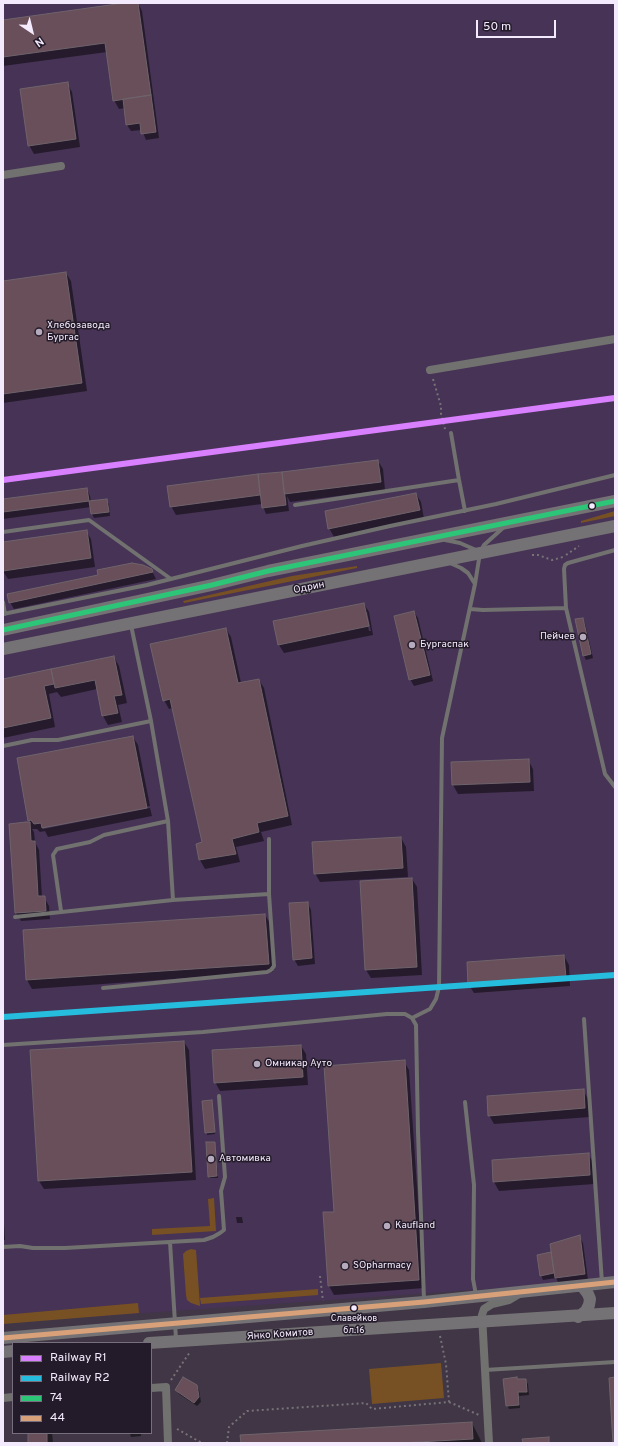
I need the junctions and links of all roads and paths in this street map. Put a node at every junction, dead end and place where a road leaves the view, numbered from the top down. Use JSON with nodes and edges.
{"nodes":[{"id":1,"x":60,"y":166,"type":"dead end"},
{"id":2,"x":3,"y":175,"type":"edge"},
{"id":3,"x":615,"y":339,"type":"edge"},
{"id":4,"x":430,"y":370,"type":"joint"},
{"id":5,"x":451,"y":433,"type":"joint"},
{"id":6,"x":615,"y":475,"type":"edge"},
{"id":7,"x":459,"y":480,"type":"junction"},
{"id":8,"x":615,"y":501,"type":"edge"},
{"id":9,"x":295,"y":505,"type":"dead end"},
{"id":10,"x":465,"y":511,"type":"junction"},
{"id":11,"x":509,"y":523,"type":"junction"},
{"id":12,"x":615,"y":526,"type":"edge"},
{"id":13,"x":3,"y":532,"type":"edge"},
{"id":14,"x":434,"y":538,"type":"junction"},
{"id":15,"x":615,"y":550,"type":"edge"},
{"id":16,"x":480,"y":553,"type":"junction"},
{"id":17,"x":444,"y":561,"type":"junction"},
{"id":18,"x":171,"y":579,"type":"junction"},
{"id":19,"x":475,"y":584,"type":"junction"},
{"id":20,"x":212,"y":585,"type":"junction"},
{"id":21,"x":3,"y":602,"type":"edge"},
{"id":22,"x":566,"y":608,"type":"junction"},
{"id":23,"x":470,"y":609,"type":"junction"},
{"id":24,"x":4,"y":614,"type":"edge"},
{"id":25,"x":131,"y":623,"type":"junction"},
{"id":26,"x":3,"y":630,"type":"edge"},
{"id":27,"x":3,"y":649,"type":"edge"},
{"id":28,"x":151,"y":721,"type":"junction"},
{"id":29,"x":3,"y":746,"type":"edge"},
{"id":30,"x":615,"y":787,"type":"edge"},
{"id":31,"x":168,"y":821,"type":"junction"},
{"id":32,"x":269,"y":839,"type":"dead end"},
{"id":33,"x":269,"y":894,"type":"junction"},
{"id":34,"x":173,"y":900,"type":"junction"},
{"id":35,"x":61,"y":911,"type":"junction"},
{"id":36,"x":15,"y":917,"type":"dead end"},
{"id":37,"x":103,"y":988,"type":"dead end"},
{"id":38,"x":412,"y":1018,"type":"junction"},
{"id":39,"x":584,"y":1019,"type":"dead end"},
{"id":40,"x":3,"y":1045,"type":"edge"},
{"id":41,"x":219,"y":1096,"type":"dead end"},
{"id":42,"x":465,"y":1102,"type":"dead end"},
{"id":43,"x":170,"y":1242,"type":"junction"},
{"id":44,"x":3,"y":1247,"type":"edge"},
{"id":45,"x":320,"y":1276,"type":"dead end"},
{"id":46,"x":615,"y":1282,"type":"edge"},
{"id":47,"x":602,"y":1283,"type":"junction"},
{"id":48,"x":582,"y":1286,"type":"junction"},
{"id":49,"x":521,"y":1293,"type":"junction"},
{"id":50,"x":476,"y":1297,"type":"junction"},
{"id":51,"x":424,"y":1302,"type":"junction"},
{"id":52,"x":323,"y":1304,"type":"dead end"},
{"id":53,"x":615,"y":1313,"type":"edge"},
{"id":54,"x":578,"y":1317,"type":"junction"},
{"id":55,"x":482,"y":1323,"type":"junction"},
{"id":56,"x":175,"y":1324,"type":"junction"},
{"id":57,"x":440,"y":1334,"type":"dead end"},
{"id":58,"x":3,"y":1338,"type":"edge"},
{"id":59,"x":177,"y":1342,"type":"junction"},
{"id":60,"x":152,"y":1343,"type":"edge"},
{"id":61,"x":190,"y":1351,"type":"dead end"},
{"id":62,"x":615,"y":1362,"type":"edge"},
{"id":63,"x":485,"y":1370,"type":"junction"},
{"id":64,"x":166,"y":1387,"type":"junction"},
{"id":65,"x":152,"y":1388,"type":"edge"},
{"id":66,"x":449,"y":1402,"type":"junction"},
{"id":67,"x":488,"y":1420,"type":"junction"},
{"id":68,"x":167,"y":1424,"type":"junction"},
{"id":69,"x":168,"y":1443,"type":"edge"},
{"id":70,"x":202,"y":1443,"type":"edge"},
{"id":71,"x":227,"y":1443,"type":"edge"},
{"id":72,"x":489,"y":1443,"type":"edge"}],
"edges":[{"from":1,"to":2,"type":"street"},
{"from":3,"to":4,"type":"street"},
{"from":4,"to":5,"type":"path"},
{"from":5,"to":7,"type":"lane"},
{"from":6,"to":10,"type":"lane"},
{"from":7,"to":9,"type":"lane"},
{"from":7,"to":10,"type":"lane"},
{"from":8,"to":11,"type":"main road"},
{"from":10,"to":18,"type":"lane"},
{"from":11,"to":14,"type":"main road"},
{"from":11,"to":16,"type":"lane"},
{"from":12,"to":16,"type":"main road","name":"Одрин"},
{"from":13,"to":18,"type":"lane"},
{"from":14,"to":16,"type":"lane"},
{"from":14,"to":20,"type":"main road"},
{"from":15,"to":22,"type":"lane"},
{"from":16,"to":17,"type":"main road","name":"Одрин"},
{"from":16,"to":19,"type":"lane"},
{"from":17,"to":19,"type":"lane"},
{"from":17,"to":25,"type":"main road","name":"Одрин"},
{"from":18,"to":24,"type":"lane"},
{"from":19,"to":23,"type":"lane"},
{"from":20,"to":25,"type":"main road"},
{"from":20,"to":26,"type":"main road"},
{"from":21,"to":24,"type":"lane"},
{"from":22,"to":23,"type":"lane"},
{"from":22,"to":30,"type":"lane"},
{"from":23,"to":38,"type":"lane"},
{"from":25,"to":27,"type":"main road","name":"Одрин"},
{"from":25,"to":28,"type":"lane"},
{"from":28,"to":29,"type":"lane"},
{"from":28,"to":31,"type":"lane"},
{"from":31,"to":34,"type":"lane"},
{"from":31,"to":35,"type":"lane"},
{"from":32,"to":33,"type":"lane"},
{"from":33,"to":34,"type":"lane"},
{"from":33,"to":37,"type":"lane"},
{"from":34,"to":35,"type":"lane"},
{"from":35,"to":36,"type":"lane"},
{"from":38,"to":40,"type":"lane"},
{"from":38,"to":51,"type":"lane"},
{"from":39,"to":47,"type":"lane"},
{"from":41,"to":43,"type":"lane"},
{"from":42,"to":50,"type":"lane"},
{"from":43,"to":44,"type":"lane"},
{"from":43,"to":56,"type":"lane"},
{"from":45,"to":52,"type":"path"},
{"from":46,"to":47,"type":"main road","name":"Янко Комитов"},
{"from":47,"to":48,"type":"main road","name":"Янко Комитов"},
{"from":48,"to":49,"type":"main road","name":"Янко Комитов"},
{"from":48,"to":54,"type":"main road"},
{"from":49,"to":50,"type":"main road","name":"Янко Комитов"},
{"from":49,"to":55,"type":"street","name":"Янко Комитов"},
{"from":50,"to":51,"type":"main road","name":"Янко Комитов"},
{"from":51,"to":56,"type":"main road","name":"Янко Комитов"},
{"from":53,"to":54,"type":"main road","name":"Янко Комитов"},
{"from":54,"to":55,"type":"main road","name":"Янко Комитов"},
{"from":55,"to":59,"type":"main road","name":"Янко Комитов"},
{"from":55,"to":63,"type":"street"},
{"from":56,"to":58,"type":"main road","name":"Янко Комитов"},
{"from":56,"to":59,"type":"lane"},
{"from":57,"to":66,"type":"path"},
{"from":59,"to":60,"type":"main road","name":"Янко Комитов"},
{"from":61,"to":64,"type":"path"},
{"from":62,"to":63,"type":"lane"},
{"from":63,"to":67,"type":"street"},
{"from":64,"to":65,"type":"street"},
{"from":64,"to":68,"type":"street"},
{"from":66,"to":67,"type":"path"},
{"from":66,"to":71,"type":"path"},
{"from":67,"to":72,"type":"street"},
{"from":68,"to":69,"type":"street"},
{"from":68,"to":70,"type":"path"}]}
